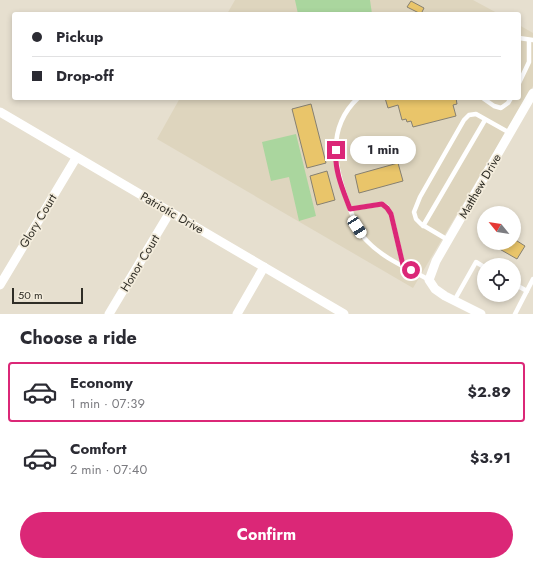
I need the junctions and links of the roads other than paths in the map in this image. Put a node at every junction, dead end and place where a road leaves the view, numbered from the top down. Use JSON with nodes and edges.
{"nodes":[{"id":1,"x":521,"y":38,"type":"edge"},
{"id":2,"x":531,"y":40,"type":"edge"},
{"id":3,"x":521,"y":79,"type":"edge"},
{"id":4,"x":533,"y":92,"type":"edge"},
{"id":5,"x":356,"y":100,"type":"edge"},
{"id":6,"x":486,"y":100,"type":"edge"},
{"id":7,"x":510,"y":100,"type":"edge"},
{"id":8,"x":0,"y":112,"type":"edge"},
{"id":9,"x":485,"y":120,"type":"junction"},
{"id":10,"x":510,"y":133,"type":"junction"},
{"id":11,"x":76,"y":158,"type":"junction"},
{"id":12,"x":350,"y":209,"type":"junction"},
{"id":13,"x":170,"y":212,"type":"junction"},
{"id":14,"x":423,"y":226,"type":"junction"},
{"id":15,"x":448,"y":240,"type":"junction"},
{"id":16,"x":477,"y":263,"type":"edge"},
{"id":17,"x":403,"y":265,"type":"junction"},
{"id":18,"x":264,"y":267,"type":"junction"},
{"id":19,"x":533,"y":279,"type":"edge"},
{"id":20,"x":430,"y":280,"type":"junction"},
{"id":21,"x":0,"y":285,"type":"edge"},
{"id":22,"x":521,"y":288,"type":"edge"},
{"id":23,"x":527,"y":291,"type":"junction"},
{"id":24,"x":454,"y":301,"type":"junction"},
{"id":25,"x":109,"y":314,"type":"edge"},
{"id":26,"x":237,"y":314,"type":"edge"},
{"id":27,"x":344,"y":314,"type":"edge"},
{"id":28,"x":481,"y":314,"type":"edge"},
{"id":29,"x":515,"y":314,"type":"edge"}],
"edges":[{"from":1,"to":2,"type":"lane"},
{"from":2,"to":3,"type":"lane"},
{"from":4,"to":10,"type":"street","name":"Matthew Drive"},
{"from":5,"to":12,"type":"lane"},
{"from":6,"to":7,"type":"lane"},
{"from":8,"to":11,"type":"street","name":"Patriotic Drive"},
{"from":9,"to":10,"type":"lane"},
{"from":9,"to":14,"type":"lane"},
{"from":9,"to":14,"type":"lane"},
{"from":10,"to":15,"type":"street","name":"Matthew Drive"},
{"from":11,"to":13,"type":"street","name":"Patriotic Drive"},
{"from":11,"to":21,"type":"street","name":"Glory Court"},
{"from":12,"to":17,"type":"lane"},
{"from":12,"to":17,"type":"lane"},
{"from":13,"to":18,"type":"street","name":"Patriotic Drive"},
{"from":13,"to":25,"type":"street","name":"Honor Court"},
{"from":14,"to":15,"type":"lane"},
{"from":15,"to":20,"type":"street","name":"Matthew Drive"},
{"from":16,"to":24,"type":"lane"},
{"from":17,"to":20,"type":"lane"},
{"from":18,"to":26,"type":"street"},
{"from":18,"to":27,"type":"street","name":"Patriotic Drive"},
{"from":19,"to":23,"type":"lane"},
{"from":20,"to":24,"type":"street"},
{"from":22,"to":23,"type":"lane"},
{"from":23,"to":29,"type":"lane"},
{"from":24,"to":28,"type":"street"}]}
